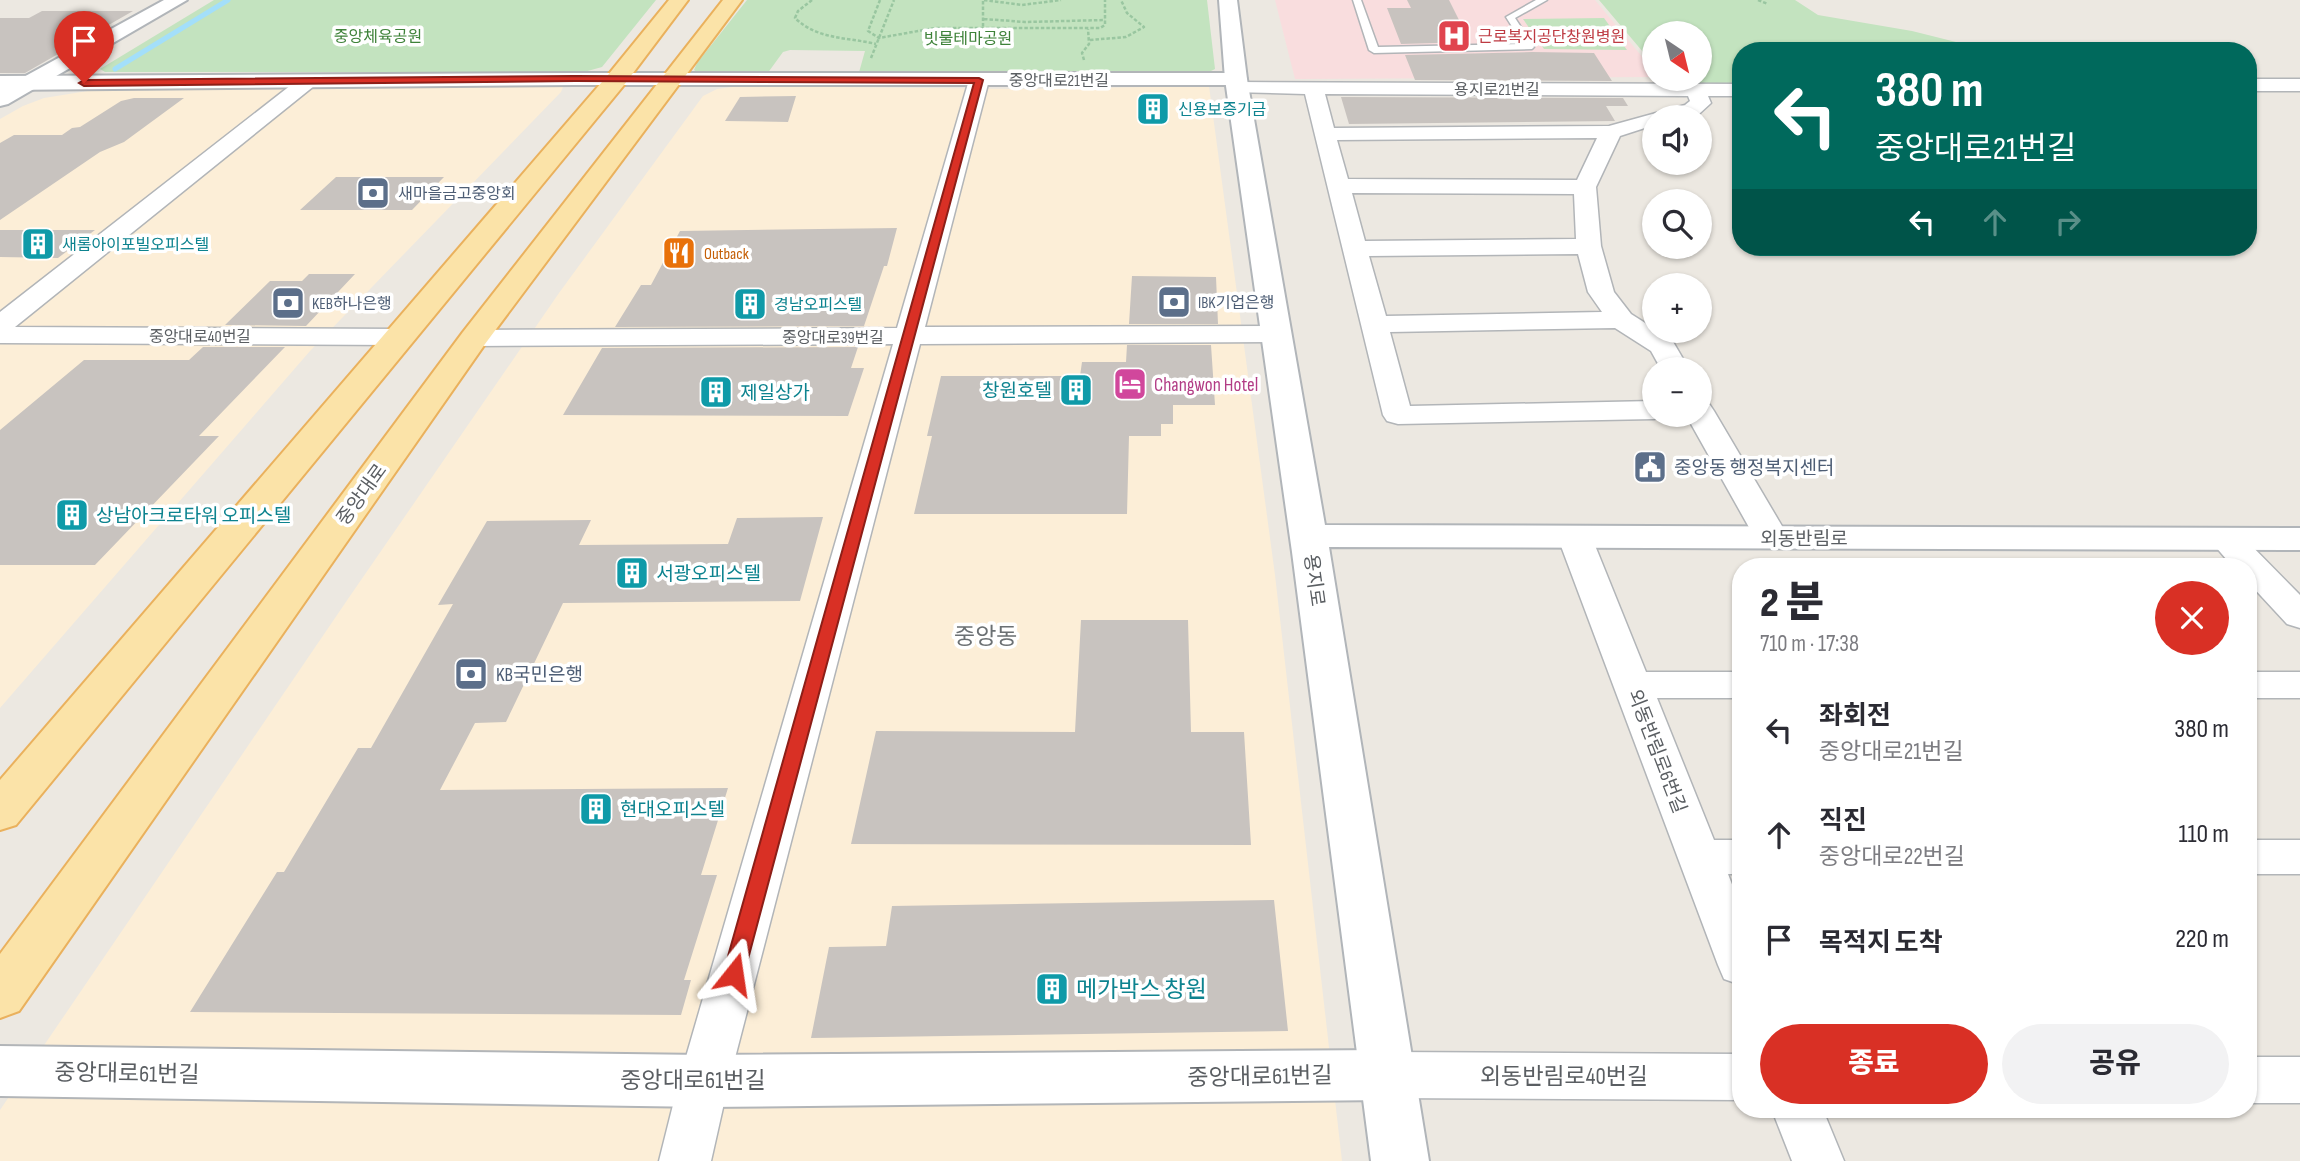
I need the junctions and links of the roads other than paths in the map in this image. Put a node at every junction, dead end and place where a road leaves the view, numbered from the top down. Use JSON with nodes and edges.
{"nodes":[{"id":1,"x":178,"y":0,"type":"edge"},
{"id":2,"x":679,"y":0,"type":"edge"},
{"id":3,"x":733,"y":0,"type":"edge"},
{"id":4,"x":1228,"y":0,"type":"edge"},
{"id":5,"x":1357,"y":0,"type":"edge"},
{"id":6,"x":1543,"y":0,"type":"edge"},
{"id":7,"x":616,"y":79,"type":"junction"},
{"id":8,"x":979,"y":80,"type":"junction"},
{"id":9,"x":671,"y":81,"type":"junction"},
{"id":10,"x":307,"y":82,"type":"junction"},
{"id":11,"x":0,"y":83,"type":"edge"},
{"id":12,"x":27,"y":83,"type":"junction"},
{"id":13,"x":1237,"y":84,"type":"junction"},
{"id":14,"x":2257,"y":85,"type":"edge"},
{"id":15,"x":2300,"y":85,"type":"edge"},
{"id":16,"x":1313,"y":88,"type":"junction"},
{"id":17,"x":1642,"y":90,"type":"edge"},
{"id":18,"x":1712,"y":90,"type":"edge"},
{"id":19,"x":1732,"y":90,"type":"edge"},
{"id":20,"x":0,"y":99,"type":"edge"},
{"id":21,"x":1642,"y":122,"type":"edge"},
{"id":22,"x":1611,"y":132,"type":"junction"},
{"id":23,"x":1325,"y":134,"type":"junction"},
{"id":24,"x":1339,"y":186,"type":"junction"},
{"id":25,"x":1585,"y":187,"type":"junction"},
{"id":26,"x":1589,"y":246,"type":"junction"},
{"id":27,"x":1355,"y":249,"type":"junction"},
{"id":28,"x":1621,"y":320,"type":"junction"},
{"id":29,"x":1374,"y":324,"type":"junction"},
{"id":30,"x":0,"y":325,"type":"edge"},
{"id":31,"x":1276,"y":334,"type":"junction"},
{"id":32,"x":0,"y":335,"type":"edge"},
{"id":33,"x":400,"y":337,"type":"junction"},
{"id":34,"x":909,"y":337,"type":"junction"},
{"id":35,"x":474,"y":338,"type":"junction"},
{"id":36,"x":1668,"y":357,"type":"edge"},
{"id":37,"x":1642,"y":410,"type":"edge"},
{"id":38,"x":1708,"y":427,"type":"edge"},
{"id":39,"x":1308,"y":536,"type":"junction"},
{"id":40,"x":1575,"y":538,"type":"junction"},
{"id":41,"x":1772,"y":538,"type":"junction"},
{"id":42,"x":2226,"y":539,"type":"junction"},
{"id":43,"x":2300,"y":539,"type":"edge"},
{"id":44,"x":2244,"y":558,"type":"edge"},
{"id":45,"x":2257,"y":571,"type":"edge"},
{"id":46,"x":2300,"y":616,"type":"edge"},
{"id":47,"x":1632,"y":685,"type":"junction"},
{"id":48,"x":1732,"y":685,"type":"edge"},
{"id":49,"x":2257,"y":685,"type":"edge"},
{"id":50,"x":2300,"y":685,"type":"edge"},
{"id":51,"x":0,"y":811,"type":"edge"},
{"id":52,"x":1699,"y":857,"type":"junction"},
{"id":53,"x":1732,"y":857,"type":"edge"},
{"id":54,"x":2257,"y":857,"type":"edge"},
{"id":55,"x":2300,"y":857,"type":"edge"},
{"id":56,"x":1732,"y":942,"type":"edge"},
{"id":57,"x":0,"y":995,"type":"edge"},
{"id":58,"x":0,"y":1071,"type":"edge"},
{"id":59,"x":1387,"y":1074,"type":"junction"},
{"id":60,"x":1732,"y":1077,"type":"edge"},
{"id":61,"x":2257,"y":1080,"type":"edge"},
{"id":62,"x":2300,"y":1080,"type":"edge"},
{"id":63,"x":705,"y":1081,"type":"junction"},
{"id":64,"x":1801,"y":1118,"type":"edge"},
{"id":65,"x":685,"y":1161,"type":"edge"},
{"id":66,"x":1400,"y":1161,"type":"edge"},
{"id":67,"x":1818,"y":1161,"type":"edge"}],
"edges":[{"from":1,"to":12,"type":"main road"},
{"from":2,"to":7,"type":"main road"},
{"from":3,"to":9,"type":"main road","name":"중앙대로"},
{"from":4,"to":13,"type":"main road","name":"용지로"},
{"from":5,"to":6,"type":"lane"},
{"from":7,"to":9,"type":"main road","name":"중앙대로21번길"},
{"from":7,"to":10,"type":"main road","name":"중앙대로21번길"},
{"from":7,"to":33,"type":"main road"},
{"from":8,"to":9,"type":"main road","name":"중앙대로21번길"},
{"from":8,"to":13,"type":"main road","name":"중앙대로21번길"},
{"from":8,"to":34,"type":"street"},
{"from":9,"to":35,"type":"main road","name":"중앙대로"},
{"from":10,"to":12,"type":"main road","name":"중앙대로21번길"},
{"from":10,"to":30,"type":"street"},
{"from":11,"to":12,"type":"main road","name":"중앙대로21번길"},
{"from":12,"to":20,"type":"main road"},
{"from":13,"to":16,"type":"street","name":"용지로21번길"},
{"from":13,"to":31,"type":"main road","name":"용지로"},
{"from":14,"to":15,"type":"street"},
{"from":16,"to":17,"type":"street","name":"용지로21번길"},
{"from":16,"to":23,"type":"street"},
{"from":18,"to":19,"type":"street","name":"용지로21번길"},
{"from":21,"to":22,"type":"street"},
{"from":22,"to":23,"type":"street"},
{"from":22,"to":25,"type":"street"},
{"from":23,"to":24,"type":"street"},
{"from":24,"to":25,"type":"street"},
{"from":24,"to":27,"type":"street"},
{"from":25,"to":26,"type":"street"},
{"from":26,"to":27,"type":"street"},
{"from":26,"to":28,"type":"street"},
{"from":27,"to":29,"type":"street"},
{"from":28,"to":29,"type":"street"},
{"from":28,"to":36,"type":"street"},
{"from":29,"to":37,"type":"street"},
{"from":31,"to":34,"type":"street","name":"중앙대로39번길"},
{"from":31,"to":39,"type":"main road","name":"용지로"},
{"from":32,"to":33,"type":"street","name":"중앙대로40번길"},
{"from":33,"to":51,"type":"main road"},
{"from":34,"to":35,"type":"street","name":"중앙대로39번길"},
{"from":34,"to":63,"type":"street"},
{"from":35,"to":57,"type":"main road","name":"중앙대로"},
{"from":38,"to":41,"type":"street"},
{"from":39,"to":40,"type":"main road","name":"외동반림로"},
{"from":39,"to":59,"type":"main road","name":"용지로"},
{"from":40,"to":41,"type":"main road","name":"외동반림로"},
{"from":40,"to":47,"type":"street","name":"외동반림로6번길"},
{"from":41,"to":42,"type":"main road","name":"외동반림로"},
{"from":42,"to":43,"type":"main road","name":"외동반림로"},
{"from":42,"to":44,"type":"street"},
{"from":45,"to":46,"type":"street"},
{"from":47,"to":48,"type":"street"},
{"from":47,"to":52,"type":"street","name":"외동반림로6번길"},
{"from":49,"to":50,"type":"street"},
{"from":52,"to":53,"type":"street"},
{"from":52,"to":56,"type":"street","name":"외동반림로6번길"},
{"from":54,"to":55,"type":"street"},
{"from":58,"to":63,"type":"main road","name":"중앙대로61번길"},
{"from":59,"to":60,"type":"street","name":"외동반림로40번길"},
{"from":59,"to":63,"type":"main road","name":"중앙대로61번길"},
{"from":59,"to":66,"type":"main road","name":"용지로"},
{"from":61,"to":62,"type":"street"},
{"from":63,"to":65,"type":"street"},
{"from":64,"to":67,"type":"street"}]}
